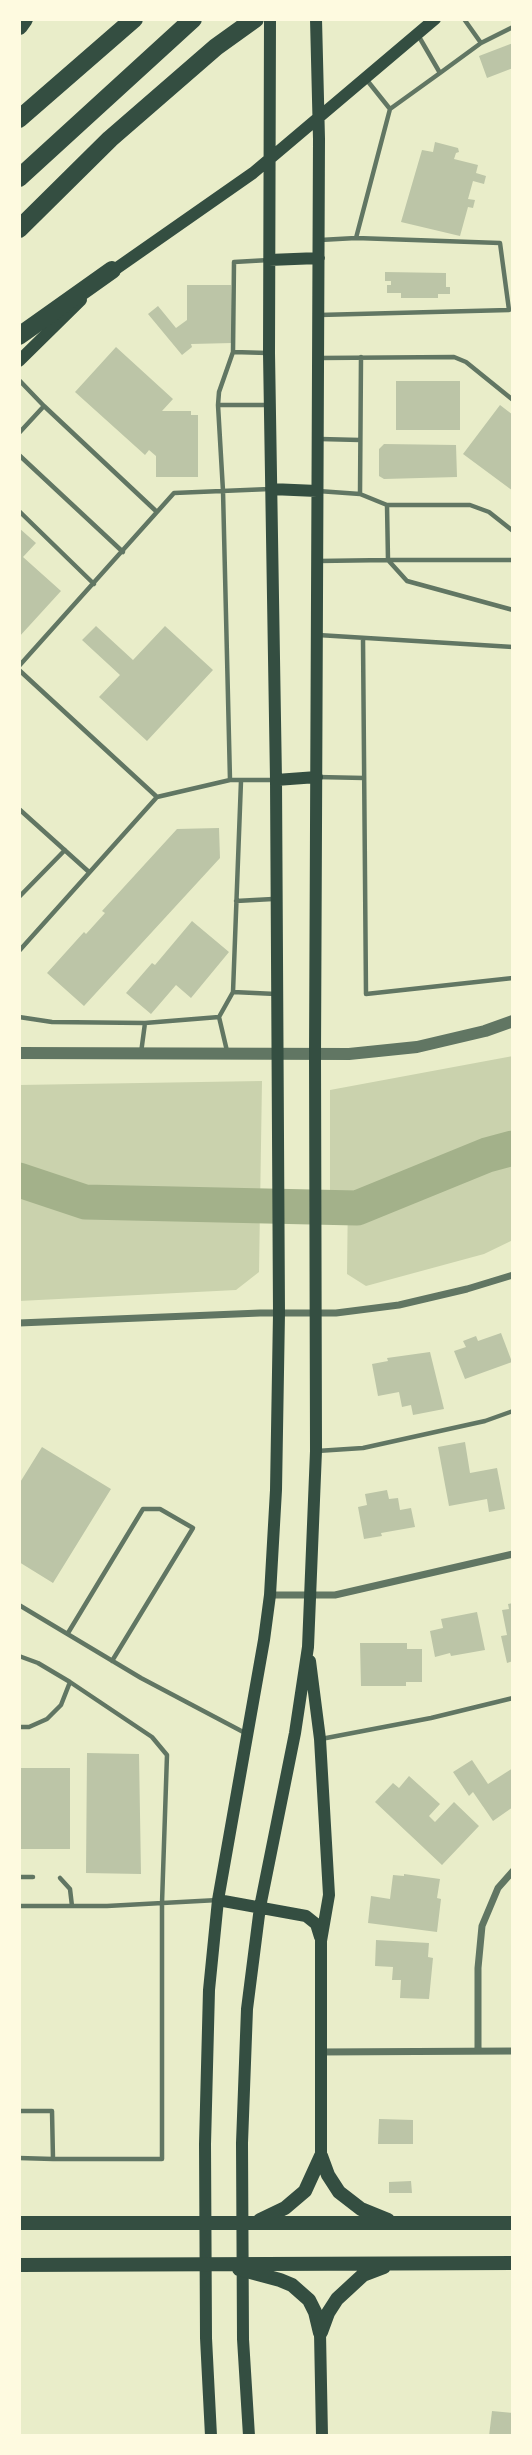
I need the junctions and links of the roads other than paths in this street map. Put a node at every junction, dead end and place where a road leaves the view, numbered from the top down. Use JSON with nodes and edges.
{"nodes":[{"id":1,"x":24,"y":19,"type":"edge"},
{"id":2,"x":134,"y":19,"type":"edge"},
{"id":3,"x":193,"y":19,"type":"edge"},
{"id":4,"x":255,"y":19,"type":"edge"},
{"id":5,"x":270,"y":19,"type":"edge"},
{"id":6,"x":316,"y":19,"type":"edge"},
{"id":7,"x":435,"y":19,"type":"edge"},
{"id":8,"x":464,"y":19,"type":"edge"},
{"id":9,"x":19,"y":26,"type":"edge"},
{"id":10,"x":513,"y":27,"type":"edge"},
{"id":11,"x":418,"y":34,"type":"junction"},
{"id":12,"x":481,"y":43,"type":"junction"},
{"id":13,"x":440,"y":73,"type":"junction"},
{"id":14,"x":366,"y":79,"type":"junction"},
{"id":15,"x":390,"y":109,"type":"junction"},
{"id":16,"x":319,"y":118,"type":"junction"},
{"id":17,"x":19,"y":119,"type":"edge"},
{"id":18,"x":270,"y":158,"type":"junction"},
{"id":19,"x":19,"y":178,"type":"edge"},
{"id":20,"x":19,"y":229,"type":"edge"},
{"id":21,"x":356,"y":238,"type":"junction"},
{"id":22,"x":319,"y":240,"type":"junction"},
{"id":23,"x":319,"y":258,"type":"junction"},
{"id":24,"x":270,"y":260,"type":"junction"},
{"id":25,"x":112,"y":270,"type":"junction"},
{"id":26,"x":318,"y":315,"type":"junction"},
{"id":27,"x":19,"y":336,"type":"edge"},
{"id":28,"x":233,"y":352,"type":"junction"},
{"id":29,"x":269,"y":353,"type":"junction"},
{"id":30,"x":361,"y":357,"type":"junction"},
{"id":31,"x":319,"y":358,"type":"junction"},
{"id":32,"x":19,"y":361,"type":"edge"},
{"id":33,"x":19,"y":380,"type":"edge"},
{"id":34,"x":513,"y":400,"type":"edge"},
{"id":35,"x":218,"y":405,"type":"junction"},
{"id":36,"x":270,"y":405,"type":"junction"},
{"id":37,"x":44,"y":406,"type":"junction"},
{"id":38,"x":19,"y":432,"type":"edge"},
{"id":39,"x":319,"y":439,"type":"junction"},
{"id":40,"x":360,"y":440,"type":"junction"},
{"id":41,"x":19,"y":455,"type":"edge"},
{"id":42,"x":271,"y":489,"type":"junction"},
{"id":43,"x":223,"y":491,"type":"junction"},
{"id":44,"x":317,"y":491,"type":"junction"},
{"id":45,"x":360,"y":494,"type":"junction"},
{"id":46,"x":387,"y":505,"type":"junction"},
{"id":47,"x":19,"y":511,"type":"edge"},
{"id":48,"x":156,"y":512,"type":"junction"},
{"id":49,"x":513,"y":531,"type":"edge"},
{"id":50,"x":123,"y":552,"type":"junction"},
{"id":51,"x":513,"y":559,"type":"edge"},
{"id":52,"x":388,"y":560,"type":"junction"},
{"id":53,"x":317,"y":561,"type":"junction"},
{"id":54,"x":94,"y":583,"type":"junction"},
{"id":55,"x":513,"y":610,"type":"edge"},
{"id":56,"x":317,"y":635,"type":"junction"},
{"id":57,"x":363,"y":639,"type":"junction"},
{"id":58,"x":513,"y":647,"type":"edge"},
{"id":59,"x":19,"y":668,"type":"edge"},
{"id":60,"x":317,"y":777,"type":"junction"},
{"id":61,"x":364,"y":778,"type":"junction"},
{"id":62,"x":230,"y":780,"type":"junction"},
{"id":63,"x":276,"y":780,"type":"junction"},
{"id":64,"x":241,"y":781,"type":"junction"},
{"id":65,"x":157,"y":797,"type":"junction"},
{"id":66,"x":19,"y":809,"type":"edge"},
{"id":67,"x":65,"y":850,"type":"junction"},
{"id":68,"x":89,"y":872,"type":"junction"},
{"id":69,"x":19,"y":897,"type":"edge"},
{"id":70,"x":277,"y":899,"type":"junction"},
{"id":71,"x":236,"y":901,"type":"junction"},
{"id":72,"x":19,"y":951,"type":"edge"},
{"id":73,"x":513,"y":978,"type":"edge"},
{"id":74,"x":233,"y":992,"type":"junction"},
{"id":75,"x":277,"y":994,"type":"junction"},
{"id":76,"x":19,"y":1017,"type":"edge"},
{"id":77,"x":219,"y":1017,"type":"junction"},
{"id":78,"x":513,"y":1021,"type":"edge"},
{"id":79,"x":145,"y":1023,"type":"junction"},
{"id":80,"x":19,"y":1053,"type":"edge"},
{"id":81,"x":141,"y":1054,"type":"junction"},
{"id":82,"x":228,"y":1055,"type":"junction"},
{"id":83,"x":277,"y":1055,"type":"junction"},
{"id":84,"x":315,"y":1055,"type":"junction"},
{"id":85,"x":513,"y":1275,"type":"edge"},
{"id":86,"x":279,"y":1313,"type":"junction"},
{"id":87,"x":316,"y":1313,"type":"junction"},
{"id":88,"x":19,"y":1323,"type":"edge"},
{"id":89,"x":513,"y":1410,"type":"edge"},
{"id":90,"x":316,"y":1451,"type":"junction"},
{"id":91,"x":513,"y":1554,"type":"edge"},
{"id":92,"x":270,"y":1595,"type":"junction"},
{"id":93,"x":311,"y":1595,"type":"junction"},
{"id":94,"x":19,"y":1605,"type":"edge"},
{"id":95,"x":68,"y":1633,"type":"junction"},
{"id":96,"x":308,"y":1647,"type":"junction"},
{"id":97,"x":19,"y":1656,"type":"edge"},
{"id":98,"x":112,"y":1661,"type":"junction"},
{"id":99,"x":70,"y":1682,"type":"junction"},
{"id":100,"x":513,"y":1698,"type":"edge"},
{"id":101,"x":19,"y":1727,"type":"edge"},
{"id":102,"x":249,"y":1735,"type":"junction"},
{"id":103,"x":320,"y":1739,"type":"junction"},
{"id":104,"x":513,"y":1871,"type":"edge"},
{"id":105,"x":19,"y":1877,"type":"edge"},
{"id":106,"x":33,"y":1877,"type":"dead end"},
{"id":107,"x":60,"y":1878,"type":"dead end"},
{"id":108,"x":218,"y":1900,"type":"junction"},
{"id":109,"x":162,"y":1903,"type":"junction"},
{"id":110,"x":19,"y":1906,"type":"edge"},
{"id":111,"x":72,"y":1906,"type":"junction"},
{"id":112,"x":260,"y":1907,"type":"junction"},
{"id":113,"x":321,"y":1941,"type":"junction"},
{"id":114,"x":478,"y":2051,"type":"junction"},
{"id":115,"x":513,"y":2051,"type":"edge"},
{"id":116,"x":320,"y":2052,"type":"junction"},
{"id":117,"x":19,"y":2111,"type":"edge"},
{"id":118,"x":321,"y":2156,"type":"junction"},
{"id":119,"x":19,"y":2158,"type":"edge"},
{"id":120,"x":53,"y":2158,"type":"junction"},
{"id":121,"x":392,"y":2222,"type":"junction"},
{"id":122,"x":19,"y":2223,"type":"edge"},
{"id":123,"x":254,"y":2223,"type":"junction"},
{"id":124,"x":513,"y":2223,"type":"edge"},
{"id":125,"x":513,"y":2263,"type":"edge"},
{"id":126,"x":219,"y":2264,"type":"junction"},
{"id":127,"x":392,"y":2264,"type":"junction"},
{"id":128,"x":19,"y":2265,"type":"edge"},
{"id":129,"x":320,"y":2333,"type":"junction"},
{"id":130,"x":211,"y":2436,"type":"edge"},
{"id":131,"x":249,"y":2436,"type":"edge"},
{"id":132,"x":321,"y":2436,"type":"edge"}],
"edges":[{"from":1,"to":9,"type":"highway"},
{"from":2,"to":17,"type":"highway"},
{"from":3,"to":19,"type":"highway"},
{"from":4,"to":20,"type":"highway"},
{"from":5,"to":18,"type":"main road"},
{"from":6,"to":16,"type":"main road"},
{"from":7,"to":11,"type":"main road"},
{"from":8,"to":12,"type":"lane"},
{"from":10,"to":12,"type":"lane"},
{"from":11,"to":13,"type":"lane"},
{"from":11,"to":14,"type":"main road"},
{"from":12,"to":13,"type":"lane"},
{"from":13,"to":15,"type":"lane"},
{"from":14,"to":15,"type":"lane"},
{"from":14,"to":16,"type":"main road"},
{"from":15,"to":21,"type":"lane"},
{"from":16,"to":18,"type":"main road"},
{"from":16,"to":22,"type":"main road"},
{"from":18,"to":24,"type":"main road"},
{"from":18,"to":25,"type":"main road"},
{"from":21,"to":22,"type":"lane"},
{"from":21,"to":26,"type":"lane"},
{"from":22,"to":23,"type":"main road"},
{"from":23,"to":24,"type":"main road"},
{"from":23,"to":26,"type":"main road"},
{"from":24,"to":28,"type":"lane"},
{"from":24,"to":29,"type":"main road"},
{"from":25,"to":27,"type":"highway"},
{"from":25,"to":32,"type":"main road"},
{"from":26,"to":31,"type":"main road"},
{"from":28,"to":29,"type":"lane"},
{"from":28,"to":35,"type":"lane"},
{"from":29,"to":36,"type":"main road"},
{"from":30,"to":31,"type":"lane"},
{"from":30,"to":34,"type":"lane"},
{"from":30,"to":40,"type":"lane"},
{"from":31,"to":39,"type":"main road"},
{"from":33,"to":37,"type":"lane"},
{"from":35,"to":36,"type":"lane"},
{"from":35,"to":43,"type":"lane"},
{"from":36,"to":42,"type":"main road"},
{"from":37,"to":38,"type":"lane"},
{"from":37,"to":48,"type":"lane"},
{"from":39,"to":40,"type":"lane"},
{"from":39,"to":44,"type":"main road"},
{"from":40,"to":45,"type":"lane"},
{"from":41,"to":50,"type":"lane"},
{"from":42,"to":43,"type":"lane"},
{"from":42,"to":44,"type":"main road"},
{"from":42,"to":63,"type":"main road"},
{"from":43,"to":48,"type":"lane"},
{"from":43,"to":62,"type":"lane"},
{"from":44,"to":45,"type":"lane"},
{"from":44,"to":53,"type":"main road"},
{"from":45,"to":46,"type":"lane"},
{"from":46,"to":49,"type":"lane"},
{"from":46,"to":52,"type":"lane"},
{"from":47,"to":54,"type":"lane"},
{"from":48,"to":50,"type":"lane"},
{"from":50,"to":54,"type":"lane"},
{"from":51,"to":52,"type":"lane"},
{"from":52,"to":53,"type":"lane"},
{"from":52,"to":55,"type":"lane"},
{"from":53,"to":56,"type":"main road"},
{"from":54,"to":59,"type":"lane"},
{"from":56,"to":57,"type":"lane"},
{"from":56,"to":60,"type":"main road"},
{"from":57,"to":58,"type":"lane"},
{"from":57,"to":61,"type":"lane"},
{"from":59,"to":65,"type":"lane"},
{"from":60,"to":61,"type":"lane"},
{"from":60,"to":63,"type":"main road"},
{"from":60,"to":84,"type":"main road"},
{"from":61,"to":73,"type":"lane"},
{"from":62,"to":64,"type":"lane"},
{"from":62,"to":65,"type":"lane"},
{"from":63,"to":64,"type":"lane"},
{"from":63,"to":70,"type":"main road"},
{"from":64,"to":71,"type":"lane"},
{"from":65,"to":68,"type":"lane"},
{"from":66,"to":67,"type":"lane"},
{"from":67,"to":68,"type":"lane"},
{"from":67,"to":69,"type":"lane"},
{"from":68,"to":72,"type":"lane"},
{"from":70,"to":71,"type":"lane"},
{"from":70,"to":75,"type":"main road"},
{"from":71,"to":74,"type":"lane"},
{"from":74,"to":75,"type":"lane"},
{"from":74,"to":77,"type":"lane"},
{"from":75,"to":83,"type":"main road"},
{"from":76,"to":79,"type":"lane"},
{"from":77,"to":79,"type":"lane"},
{"from":77,"to":82,"type":"lane"},
{"from":78,"to":84,"type":"street"},
{"from":79,"to":81,"type":"lane"},
{"from":80,"to":81,"type":"street"},
{"from":81,"to":82,"type":"street"},
{"from":82,"to":83,"type":"street"},
{"from":83,"to":84,"type":"street"},
{"from":83,"to":86,"type":"main road"},
{"from":84,"to":87,"type":"main road"},
{"from":85,"to":87,"type":"street"},
{"from":86,"to":87,"type":"street"},
{"from":86,"to":88,"type":"street"},
{"from":86,"to":92,"type":"main road"},
{"from":87,"to":90,"type":"main road"},
{"from":89,"to":90,"type":"lane"},
{"from":90,"to":93,"type":"main road"},
{"from":91,"to":93,"type":"street"},
{"from":92,"to":93,"type":"street"},
{"from":92,"to":102,"type":"main road"},
{"from":93,"to":96,"type":"main road"},
{"from":94,"to":95,"type":"lane"},
{"from":95,"to":98,"type":"lane"},
{"from":95,"to":98,"type":"lane"},
{"from":96,"to":103,"type":"main road"},
{"from":96,"to":112,"type":"main road"},
{"from":97,"to":99,"type":"lane"},
{"from":98,"to":102,"type":"lane"},
{"from":99,"to":101,"type":"lane"},
{"from":99,"to":109,"type":"lane"},
{"from":100,"to":103,"type":"lane"},
{"from":102,"to":108,"type":"main road"},
{"from":103,"to":113,"type":"main road"},
{"from":104,"to":114,"type":"street"},
{"from":105,"to":106,"type":"lane"},
{"from":107,"to":111,"type":"lane"},
{"from":108,"to":109,"type":"lane"},
{"from":108,"to":112,"type":"main road"},
{"from":108,"to":130,"type":"main road"},
{"from":109,"to":111,"type":"lane"},
{"from":109,"to":120,"type":"lane"},
{"from":110,"to":111,"type":"lane"},
{"from":112,"to":113,"type":"main road"},
{"from":112,"to":131,"type":"main road"},
{"from":113,"to":116,"type":"main road"},
{"from":114,"to":115,"type":"street"},
{"from":114,"to":116,"type":"street"},
{"from":116,"to":118,"type":"main road"},
{"from":117,"to":120,"type":"lane"},
{"from":118,"to":121,"type":"main road"},
{"from":118,"to":123,"type":"main road"},
{"from":119,"to":120,"type":"lane"},
{"from":121,"to":123,"type":"main road"},
{"from":121,"to":124,"type":"main road"},
{"from":122,"to":123,"type":"main road"},
{"from":125,"to":127,"type":"main road"},
{"from":126,"to":127,"type":"main road"},
{"from":126,"to":128,"type":"main road"},
{"from":126,"to":129,"type":"main road"},
{"from":127,"to":129,"type":"main road"},
{"from":129,"to":132,"type":"main road"}]}
